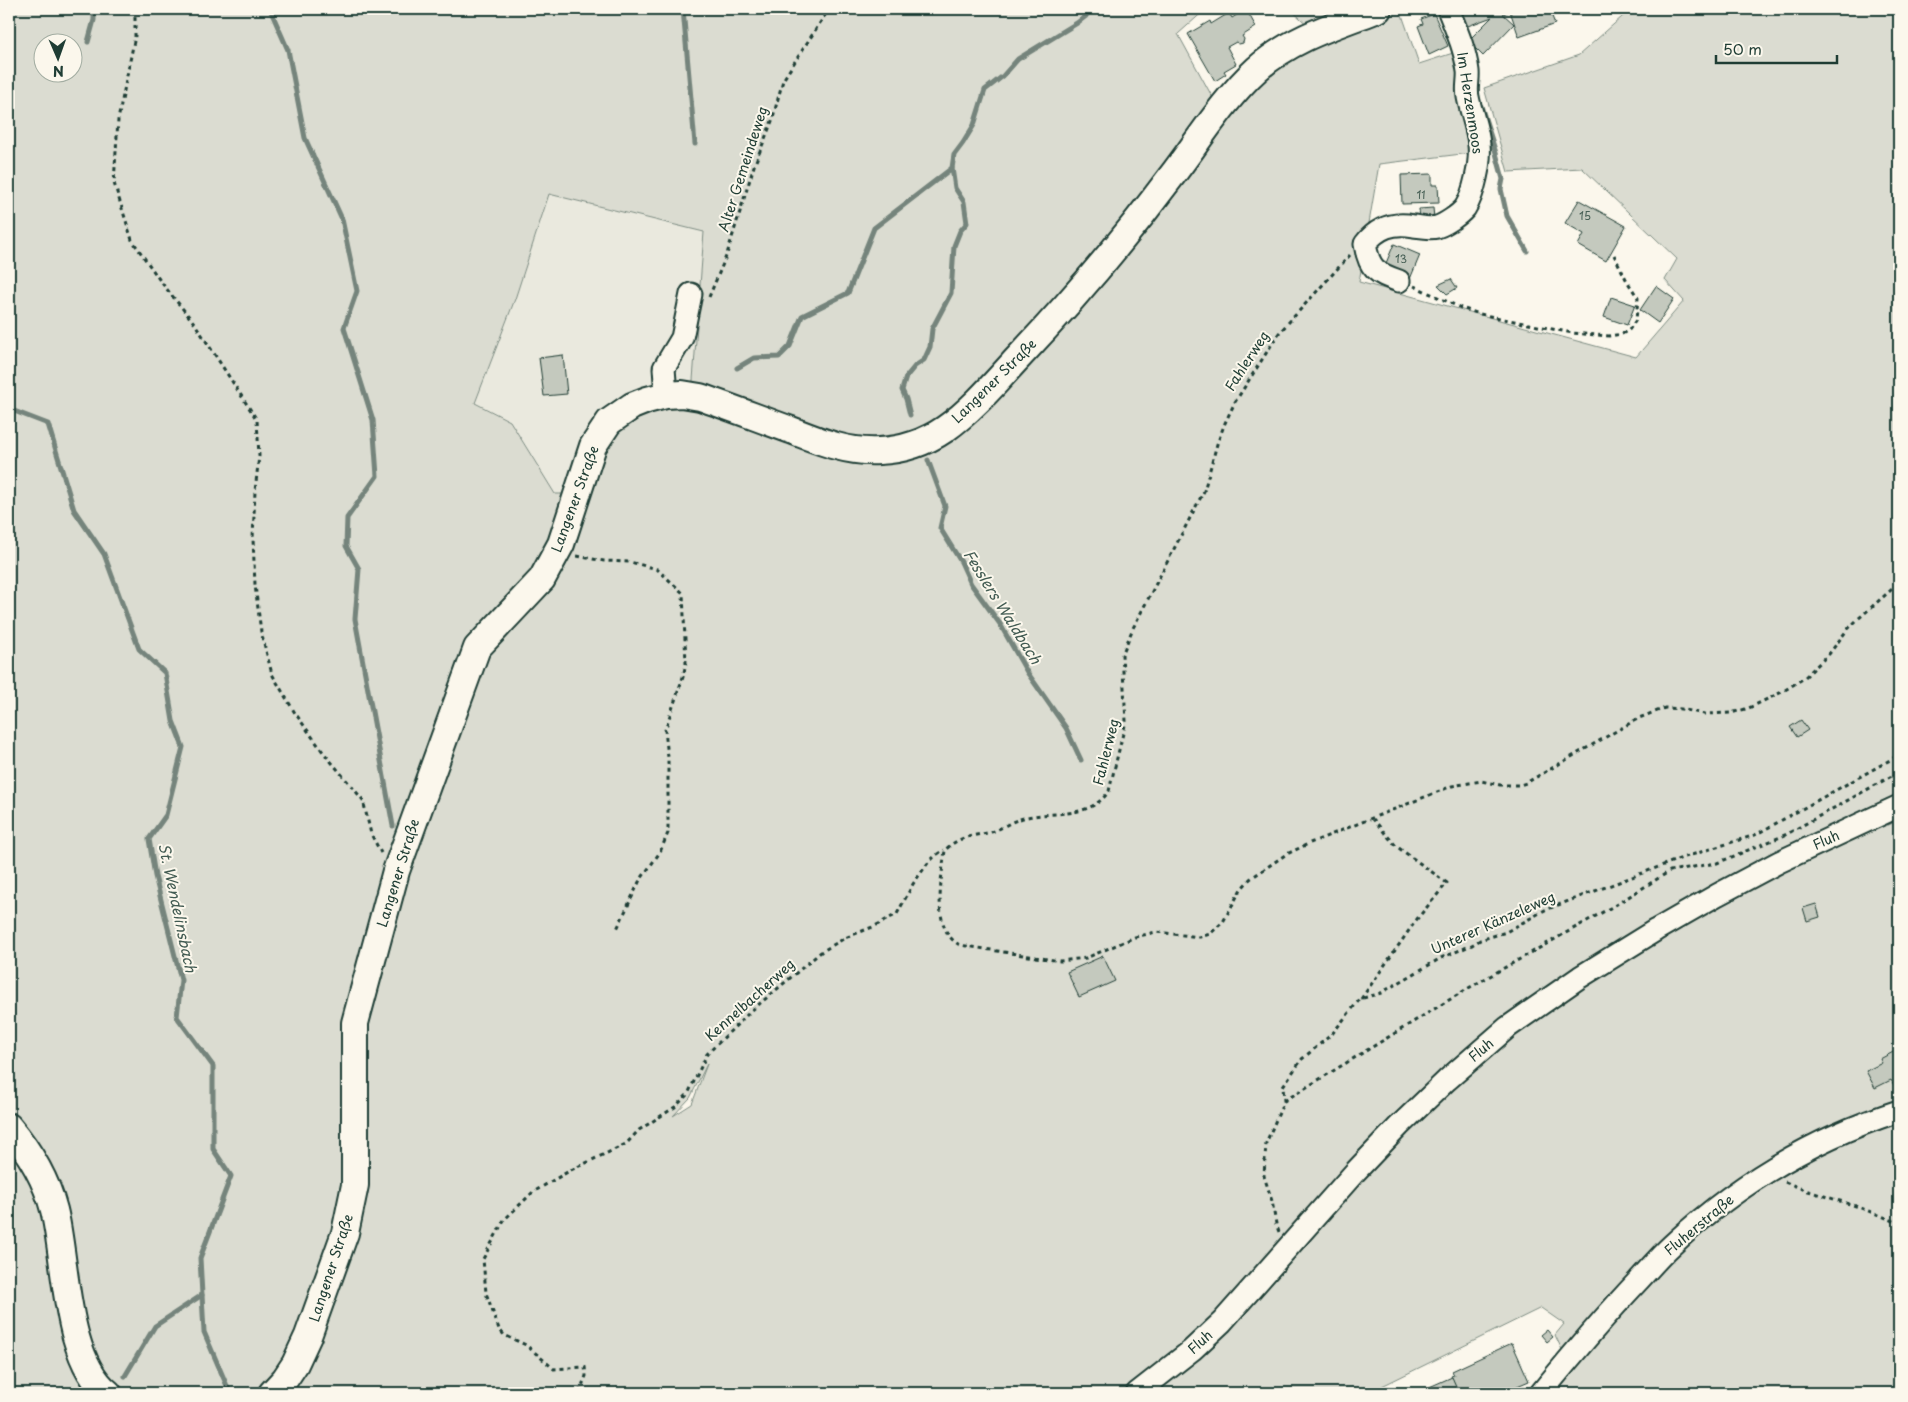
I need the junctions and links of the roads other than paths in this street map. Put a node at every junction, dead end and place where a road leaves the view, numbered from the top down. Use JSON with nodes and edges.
{"nodes":[{"id":1,"x":1378,"y":9,"type":"edge"},
{"id":2,"x":1448,"y":9,"type":"edge"},
{"id":3,"x":1399,"y":281,"type":"road end"},
{"id":4,"x":699,"y":298,"type":"road end"},
{"id":5,"x":666,"y":395,"type":"junction"},
{"id":6,"x":1899,"y":806,"type":"edge"},
{"id":7,"x":1899,"y":1111,"type":"edge"},
{"id":8,"x":9,"y":1127,"type":"edge"},
{"id":9,"x":108,"y":1393,"type":"edge"},
{"id":10,"x":272,"y":1393,"type":"edge"},
{"id":11,"x":1138,"y":1393,"type":"edge"},
{"id":12,"x":1541,"y":1393,"type":"edge"}],
"edges":[{"from":1,"to":5,"type":"main road","name":"Langener Straße"},
{"from":2,"to":3,"type":"street","name":"Im Herzenmoos"},
{"from":4,"to":5,"type":"street"},
{"from":5,"to":10,"type":"main road","name":"Langener Straße"},
{"from":6,"to":11,"type":"street","name":"Fluh"},
{"from":7,"to":12,"type":"street","name":"Fluherstraße"},
{"from":8,"to":9,"type":"main road"}]}
